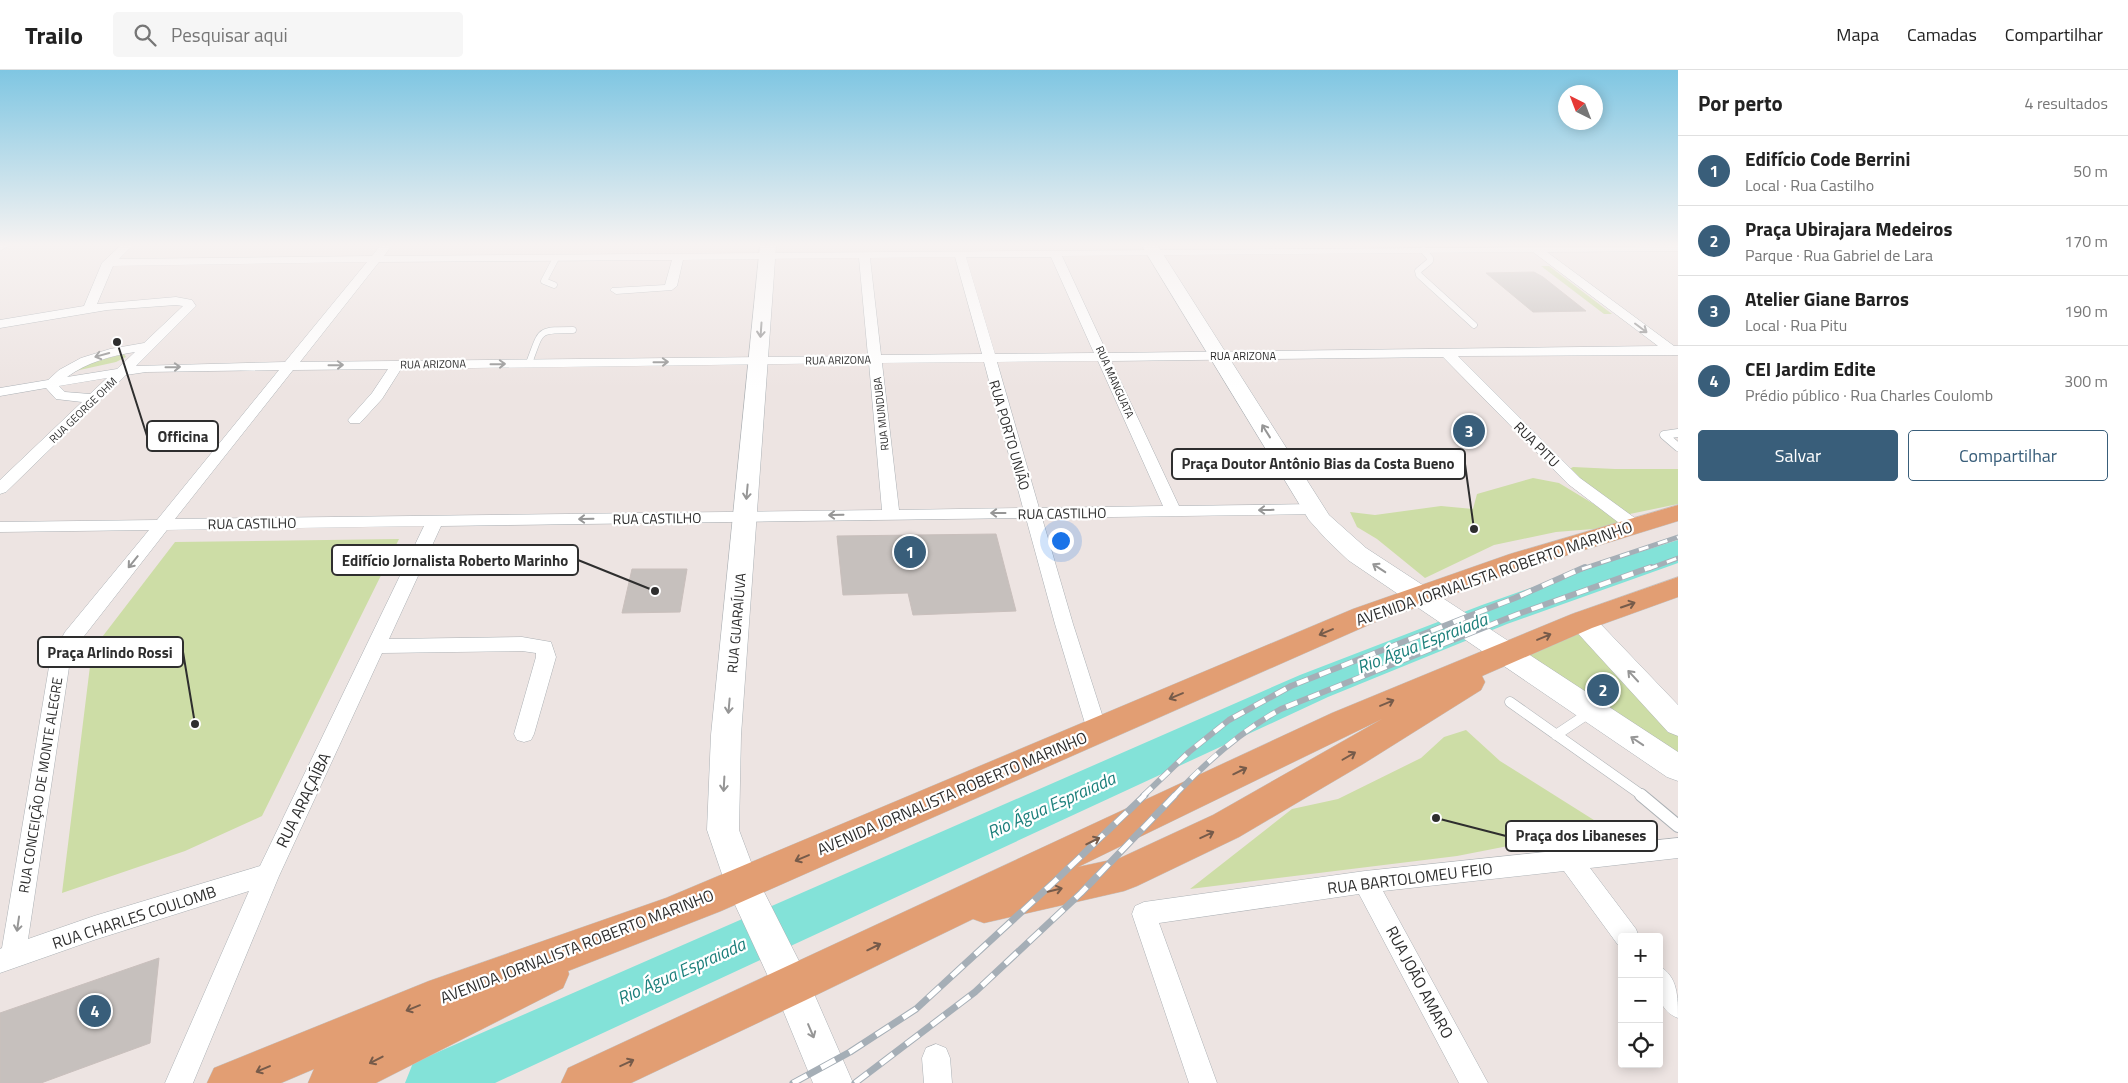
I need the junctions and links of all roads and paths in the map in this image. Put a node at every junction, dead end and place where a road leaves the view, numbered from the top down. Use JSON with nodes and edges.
{"nodes":[{"id":1,"x":95,"y":293,"type":"edge"},
{"id":2,"x":348,"y":293,"type":"edge"},
{"id":3,"x":764,"y":293,"type":"edge"},
{"id":4,"x":868,"y":293,"type":"edge"},
{"id":5,"x":971,"y":293,"type":"edge"},
{"id":6,"x":1074,"y":293,"type":"edge"},
{"id":7,"x":1179,"y":293,"type":"edge"},
{"id":8,"x":1439,"y":293,"type":"edge"},
{"id":9,"x":1596,"y":293,"type":"edge"},
{"id":10,"x":89,"y":308,"type":"junction"},
{"id":11,"x":0,"y":324,"type":"edge"},
{"id":12,"x":1474,"y":325,"type":"dead end"},
{"id":13,"x":573,"y":330,"type":"dead end"},
{"id":14,"x":150,"y":346,"type":"junction"},
{"id":15,"x":1676,"y":352,"type":"edge"},
{"id":16,"x":1448,"y":354,"type":"junction"},
{"id":17,"x":1218,"y":356,"type":"junction"},
{"id":18,"x":1104,"y":357,"type":"junction"},
{"id":19,"x":989,"y":358,"type":"junction"},
{"id":20,"x":875,"y":360,"type":"junction"},
{"id":21,"x":759,"y":361,"type":"junction"},
{"id":22,"x":529,"y":364,"type":"junction"},
{"id":23,"x":397,"y":365,"type":"junction"},
{"id":24,"x":288,"y":366,"type":"junction"},
{"id":25,"x":125,"y":370,"type":"junction"},
{"id":26,"x":53,"y":382,"type":"junction"},
{"id":27,"x":0,"y":392,"type":"edge"},
{"id":28,"x":94,"y":399,"type":"junction"},
{"id":29,"x":355,"y":420,"type":"dead end"},
{"id":30,"x":1678,"y":433,"type":"edge"},
{"id":31,"x":1678,"y":448,"type":"edge"},
{"id":32,"x":0,"y":489,"type":"edge"},
{"id":33,"x":1315,"y":509,"type":"junction"},
{"id":34,"x":1173,"y":511,"type":"junction"},
{"id":35,"x":1032,"y":513,"type":"junction"},
{"id":36,"x":1678,"y":513,"type":"edge"},
{"id":37,"x":891,"y":514,"type":"junction"},
{"id":38,"x":745,"y":517,"type":"junction"},
{"id":39,"x":435,"y":521,"type":"junction"},
{"id":40,"x":164,"y":524,"type":"junction"},
{"id":41,"x":1633,"y":525,"type":"junction"},
{"id":42,"x":0,"y":527,"type":"edge"},
{"id":43,"x":1678,"y":587,"type":"edge"},
{"id":44,"x":1430,"y":602,"type":"junction"},
{"id":45,"x":1582,"y":621,"type":"junction"},
{"id":46,"x":1493,"y":645,"type":"junction"},
{"id":47,"x":376,"y":646,"type":"junction"},
{"id":48,"x":1510,"y":702,"type":"dead end"},
{"id":49,"x":1592,"y":711,"type":"junction"},
{"id":50,"x":1678,"y":724,"type":"edge"},
{"id":51,"x":1097,"y":730,"type":"junction"},
{"id":52,"x":524,"y":734,"type":"dead end"},
{"id":53,"x":1556,"y":735,"type":"junction"},
{"id":54,"x":1678,"y":768,"type":"edge"},
{"id":55,"x":1678,"y":826,"type":"edge"},
{"id":56,"x":1678,"y":848,"type":"edge"},
{"id":57,"x":1569,"y":859,"type":"junction"},
{"id":58,"x":268,"y":874,"type":"junction"},
{"id":59,"x":1365,"y":882,"type":"junction"},
{"id":60,"x":749,"y":896,"type":"junction"},
{"id":61,"x":655,"y":921,"type":"junction"},
{"id":62,"x":1624,"y":933,"type":"edge"},
{"id":63,"x":7,"y":959,"type":"edge"},
{"id":64,"x":785,"y":971,"type":"junction"},
{"id":65,"x":1663,"y":985,"type":"edge"},
{"id":66,"x":1678,"y":1004,"type":"edge"},
{"id":67,"x":179,"y":1083,"type":"edge"},
{"id":68,"x":229,"y":1083,"type":"edge"},
{"id":69,"x":330,"y":1083,"type":"edge"},
{"id":70,"x":583,"y":1083,"type":"edge"},
{"id":71,"x":833,"y":1083,"type":"edge"},
{"id":72,"x":1204,"y":1083,"type":"edge"},
{"id":73,"x":1474,"y":1083,"type":"edge"}],
"edges":[{"from":1,"to":10,"type":"street"},
{"from":2,"to":24,"type":"street","name":"RUA CONCEIÇÃO DE MONTE ALEGRE"},
{"from":3,"to":21,"type":"street","name":"RUA GUARAÍUVA","one_way":true},
{"from":4,"to":20,"type":"street","name":"RUA MUNDUBA"},
{"from":5,"to":19,"type":"street","name":"RUA PORTO UNIÃO"},
{"from":6,"to":18,"type":"street","name":"RUA MANGUATA"},
{"from":7,"to":17,"type":"street"},
{"from":8,"to":12,"type":"lane"},
{"from":9,"to":15,"type":"street","one_way":true},
{"from":10,"to":11,"type":"street"},
{"from":10,"to":14,"type":"street","name":"RUA GEORGE OHM"},
{"from":13,"to":22,"type":"lane"},
{"from":14,"to":25,"type":"street","name":"RUA GEORGE OHM"},
{"from":14,"to":26,"type":"street","one_way":true},
{"from":15,"to":16,"type":"street","name":"RUA ARIZONA"},
{"from":16,"to":17,"type":"street","name":"RUA ARIZONA"},
{"from":16,"to":41,"type":"street","name":"RUA PITU"},
{"from":17,"to":18,"type":"street","name":"RUA ARIZONA"},
{"from":33,"to":17,"type":"street","one_way":true},
{"from":18,"to":19,"type":"street","name":"RUA ARIZONA"},
{"from":18,"to":34,"type":"street","name":"RUA MANGUATA"},
{"from":19,"to":20,"type":"street","name":"RUA ARIZONA"},
{"from":19,"to":35,"type":"street","name":"RUA PORTO UNIÃO"},
{"from":20,"to":21,"type":"street","name":"RUA ARIZONA"},
{"from":20,"to":37,"type":"street","name":"RUA MUNDUBA"},
{"from":22,"to":21,"type":"street","name":"RUA ARIZONA","one_way":true},
{"from":21,"to":38,"type":"street","name":"RUA GUARAÍUVA","one_way":true},
{"from":23,"to":22,"type":"street","name":"RUA ARIZONA","one_way":true},
{"from":24,"to":23,"type":"street","name":"RUA ARIZONA","one_way":true},
{"from":23,"to":29,"type":"street"},
{"from":25,"to":24,"type":"street","name":"RUA ARIZONA","one_way":true},
{"from":24,"to":40,"type":"street","name":"RUA CONCEIÇÃO DE MONTE ALEGRE"},
{"from":25,"to":26,"type":"street","name":"RUA ARIZONA"},
{"from":25,"to":28,"type":"street","name":"RUA GEORGE OHM"},
{"from":26,"to":27,"type":"street","name":"RUA ARIZONA"},
{"from":26,"to":28,"type":"street"},
{"from":28,"to":32,"type":"street","name":"RUA GEORGE OHM"},
{"from":30,"to":31,"type":"lane"},
{"from":33,"to":34,"type":"street","name":"RUA CASTILHO","one_way":true},
{"from":44,"to":33,"type":"street","one_way":true},
{"from":34,"to":35,"type":"street","name":"RUA CASTILHO"},
{"from":35,"to":37,"type":"street","name":"RUA CASTILHO","one_way":true},
{"from":35,"to":51,"type":"street","name":"RUA PORTO UNIÃO"},
{"from":36,"to":41,"type":"main road","name":"AVENIDA JORNALISTA ROBERTO MARINHO"},
{"from":37,"to":38,"type":"street","name":"RUA CASTILHO","one_way":true},
{"from":38,"to":39,"type":"street","name":"RUA CASTILHO","one_way":true},
{"from":38,"to":60,"type":"street","name":"RUA GUARAÍUVA","one_way":true},
{"from":39,"to":40,"type":"street","name":"RUA CASTILHO"},
{"from":39,"to":47,"type":"street","name":"RUA ARAÇAÍBA"},
{"from":40,"to":42,"type":"street","name":"RUA CASTILHO"},
{"from":40,"to":63,"type":"street","name":"RUA CONCEIÇÃO DE MONTE ALEGRE","one_way":true},
{"from":41,"to":44,"type":"main road","name":"AVENIDA JORNALISTA ROBERTO MARINHO"},
{"from":45,"to":43,"type":"main road","one_way":true},
{"from":44,"to":46,"type":"street"},
{"from":44,"to":51,"type":"main road","name":"AVENIDA JORNALISTA ROBERTO MARINHO","one_way":true},
{"from":46,"to":45,"type":"main road","one_way":true},
{"from":50,"to":45,"type":"street","one_way":true},
{"from":46,"to":49,"type":"street"},
{"from":64,"to":46,"type":"main road","one_way":true},
{"from":47,"to":52,"type":"street"},
{"from":47,"to":58,"type":"street","name":"RUA ARAÇAÍBA"},
{"from":48,"to":53,"type":"lane"},
{"from":49,"to":53,"type":"lane"},
{"from":54,"to":49,"type":"street","one_way":true},
{"from":51,"to":60,"type":"main road","name":"AVENIDA JORNALISTA ROBERTO MARINHO","one_way":true},
{"from":53,"to":55,"type":"lane"},
{"from":56,"to":57,"type":"street","name":"RUA BARTOLOMEU FEIO"},
{"from":57,"to":59,"type":"street","name":"RUA BARTOLOMEU FEIO"},
{"from":57,"to":62,"type":"street"},
{"from":58,"to":63,"type":"street","name":"RUA CHARLES COULOMB"},
{"from":58,"to":67,"type":"street","name":"RUA ARAÇAÍBA"},
{"from":59,"to":72,"type":"street","name":"RUA BARTOLOMEU FEIO"},
{"from":59,"to":73,"type":"street","name":"RUA JOÃO AMARO"},
{"from":60,"to":61,"type":"main road","name":"AVENIDA JORNALISTA ROBERTO MARINHO"},
{"from":60,"to":64,"type":"street","name":"RUA GUARAÍUVA"},
{"from":61,"to":68,"type":"main road","name":"AVENIDA JORNALISTA ROBERTO MARINHO","one_way":true},
{"from":61,"to":69,"type":"main road","one_way":true},
{"from":70,"to":64,"type":"main road","one_way":true},
{"from":64,"to":71,"type":"street","name":"RUA GUARAÍUVA","one_way":true},
{"from":65,"to":66,"type":"street"}]}
